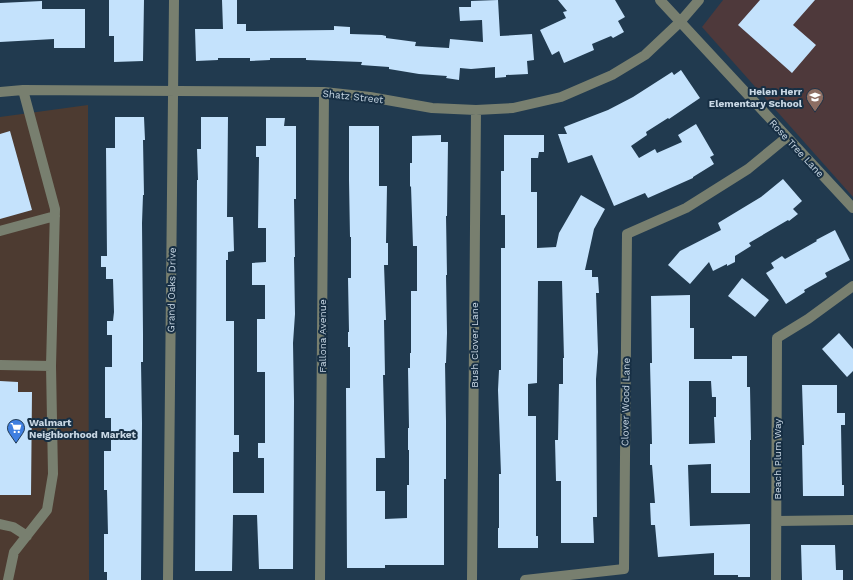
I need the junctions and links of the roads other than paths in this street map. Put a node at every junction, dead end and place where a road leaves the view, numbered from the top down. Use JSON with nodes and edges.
{"nodes":[{"id":1,"x":174,"y":0,"type":"edge"},
{"id":2,"x":660,"y":0,"type":"edge"},
{"id":3,"x":699,"y":0,"type":"edge"},
{"id":4,"x":680,"y":22,"type":"junction"},
{"id":5,"x":23,"y":90,"type":"junction"},
{"id":6,"x":173,"y":91,"type":"junction"},
{"id":7,"x":0,"y":92,"type":"edge"},
{"id":8,"x":324,"y":92,"type":"junction"},
{"id":9,"x":476,"y":110,"type":"junction"},
{"id":10,"x":787,"y":136,"type":"junction"},
{"id":11,"x":853,"y":208,"type":"edge"},
{"id":12,"x":55,"y":216,"type":"junction"},
{"id":13,"x":0,"y":231,"type":"edge"},
{"id":14,"x":853,"y":286,"type":"edge"},
{"id":15,"x":0,"y":365,"type":"edge"},
{"id":16,"x":51,"y":366,"type":"junction"},
{"id":17,"x":853,"y":520,"type":"edge"},
{"id":18,"x":777,"y":521,"type":"junction"},
{"id":19,"x":0,"y":524,"type":"edge"},
{"id":20,"x":27,"y":536,"type":"junction"},
{"id":21,"x":8,"y":580,"type":"edge"},
{"id":22,"x":168,"y":580,"type":"edge"},
{"id":23,"x":320,"y":580,"type":"edge"},
{"id":24,"x":472,"y":580,"type":"edge"},
{"id":25,"x":525,"y":580,"type":"edge"},
{"id":26,"x":776,"y":580,"type":"edge"}],
"edges":[{"from":1,"to":6,"type":"street","name":"Grand Oaks Drive"},
{"from":2,"to":4,"type":"street","name":"Rose Tree Lane"},
{"from":3,"to":4,"type":"street","name":"Shatz Street"},
{"from":4,"to":9,"type":"street","name":"Shatz Street"},
{"from":4,"to":10,"type":"street","name":"Rose Tree Lane"},
{"from":5,"to":6,"type":"street","name":"Shatz Street"},
{"from":5,"to":7,"type":"street","name":"Shatz Street"},
{"from":5,"to":12,"type":"street"},
{"from":6,"to":8,"type":"street","name":"Shatz Street"},
{"from":6,"to":22,"type":"street","name":"Grand Oaks Drive"},
{"from":8,"to":9,"type":"street","name":"Shatz Street"},
{"from":8,"to":23,"type":"street","name":"Fallona Avenue"},
{"from":9,"to":24,"type":"street","name":"Bush Clover Lane"},
{"from":10,"to":11,"type":"street","name":"Rose Tree Lane"},
{"from":10,"to":25,"type":"street","name":"Clover Wood Lane"},
{"from":12,"to":13,"type":"street"},
{"from":12,"to":16,"type":"street"},
{"from":14,"to":18,"type":"street","name":"Beach Plum Way"},
{"from":15,"to":16,"type":"street"},
{"from":16,"to":20,"type":"street"},
{"from":17,"to":18,"type":"street"},
{"from":18,"to":26,"type":"street","name":"Beach Plum Way"},
{"from":19,"to":20,"type":"street"},
{"from":20,"to":21,"type":"street"}]}
